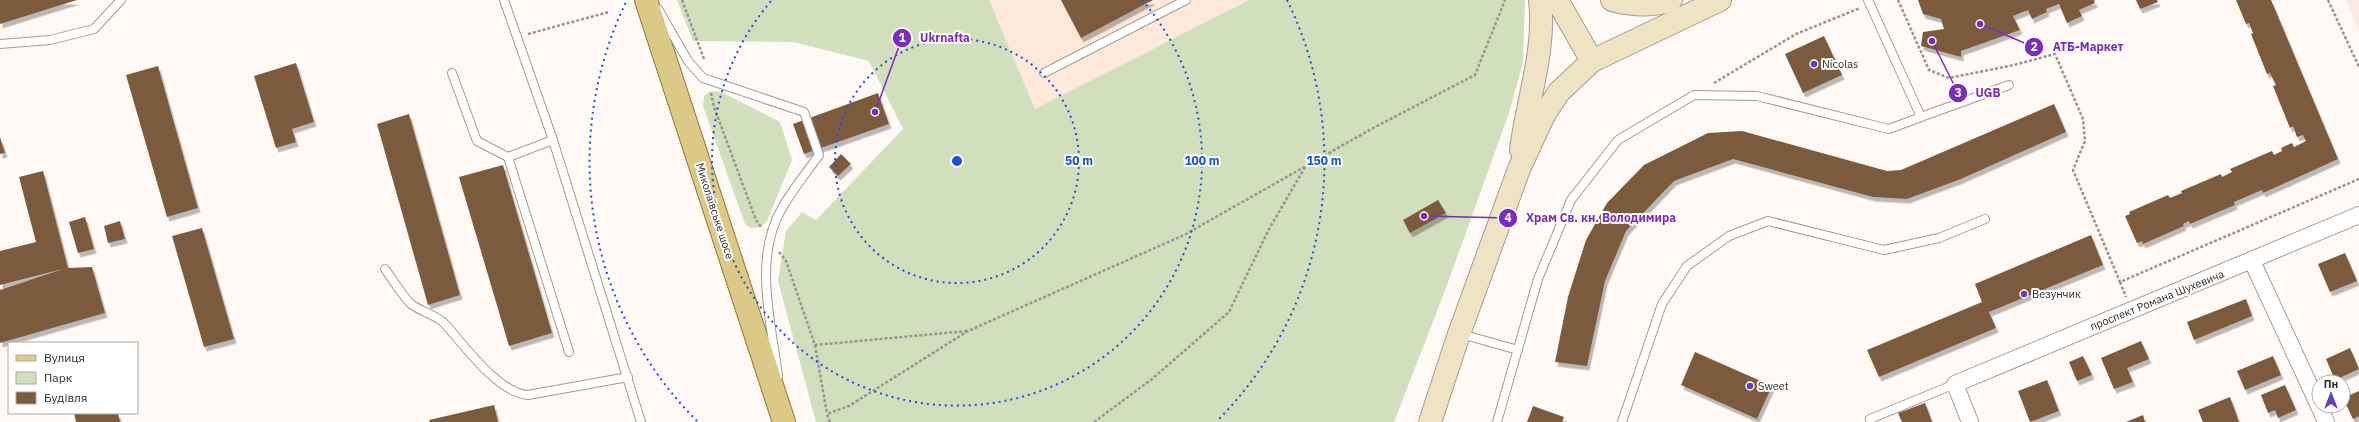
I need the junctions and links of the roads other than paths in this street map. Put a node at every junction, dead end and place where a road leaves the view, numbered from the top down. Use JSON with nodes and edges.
{"nodes":[{"id":1,"x":121,"y":0,"type":"edge"},
{"id":2,"x":504,"y":0,"type":"edge"},
{"id":3,"x":646,"y":0,"type":"edge"},
{"id":4,"x":653,"y":0,"type":"edge"},
{"id":5,"x":1186,"y":0,"type":"edge"},
{"id":6,"x":1540,"y":0,"type":"edge"},
{"id":7,"x":1557,"y":0,"type":"edge"},
{"id":8,"x":1612,"y":0,"type":"edge"},
{"id":9,"x":1671,"y":0,"type":"edge"},
{"id":10,"x":1720,"y":0,"type":"edge"},
{"id":11,"x":1869,"y":2,"type":"edge"},
{"id":12,"x":0,"y":44,"type":"edge"},
{"id":13,"x":1592,"y":61,"type":"junction"},
{"id":14,"x":452,"y":73,"type":"dead end"},
{"id":15,"x":1044,"y":73,"type":"dead end"},
{"id":16,"x":2009,"y":85,"type":"dead end"},
{"id":17,"x":1921,"y":117,"type":"junction"},
{"id":18,"x":553,"y":140,"type":"junction"},
{"id":19,"x":508,"y":157,"type":"junction"},
{"id":20,"x":1519,"y":169,"type":"junction"},
{"id":21,"x":2359,"y":215,"type":"edge"},
{"id":22,"x":1985,"y":219,"type":"dead end"},
{"id":23,"x":2252,"y":261,"type":"junction"},
{"id":24,"x":385,"y":269,"type":"dead end"},
{"id":25,"x":1459,"y":334,"type":"junction"},
{"id":26,"x":1518,"y":350,"type":"junction"},
{"id":27,"x":569,"y":352,"type":"dead end"},
{"id":28,"x":628,"y":377,"type":"junction"},
{"id":29,"x":1955,"y":384,"type":"junction"},
{"id":30,"x":2320,"y":415,"type":"edge"},
{"id":31,"x":641,"y":422,"type":"edge"},
{"id":32,"x":784,"y":422,"type":"edge"},
{"id":33,"x":1430,"y":422,"type":"edge"},
{"id":34,"x":1496,"y":422,"type":"edge"},
{"id":35,"x":1622,"y":422,"type":"edge"},
{"id":36,"x":1871,"y":422,"type":"edge"},
{"id":37,"x":1970,"y":422,"type":"edge"}],
"edges":[{"from":1,"to":12,"type":"lane"},
{"from":2,"to":18,"type":"lane"},
{"from":3,"to":32,"type":"main road","name":"Миколаївське шосе"},
{"from":4,"to":32,"type":"lane"},
{"from":5,"to":15,"type":"lane"},
{"from":6,"to":20,"type":"street"},
{"from":7,"to":13,"type":"street"},
{"from":8,"to":9,"type":"street"},
{"from":10,"to":13,"type":"street"},
{"from":11,"to":17,"type":"lane"},
{"from":13,"to":20,"type":"street"},
{"from":14,"to":19,"type":"lane"},
{"from":16,"to":17,"type":"lane"},
{"from":17,"to":26,"type":"lane"},
{"from":18,"to":19,"type":"lane"},
{"from":18,"to":28,"type":"lane"},
{"from":19,"to":27,"type":"lane"},
{"from":20,"to":25,"type":"street"},
{"from":21,"to":23,"type":"street","name":"проспект Романа Шухевича"},
{"from":22,"to":35,"type":"lane"},
{"from":23,"to":29,"type":"street","name":"проспект Романа Шухевича"},
{"from":23,"to":30,"type":"street"},
{"from":24,"to":28,"type":"lane"},
{"from":25,"to":26,"type":"lane"},
{"from":25,"to":33,"type":"street"},
{"from":26,"to":34,"type":"lane"},
{"from":28,"to":31,"type":"lane"},
{"from":29,"to":36,"type":"lane"},
{"from":29,"to":37,"type":"street"}]}
